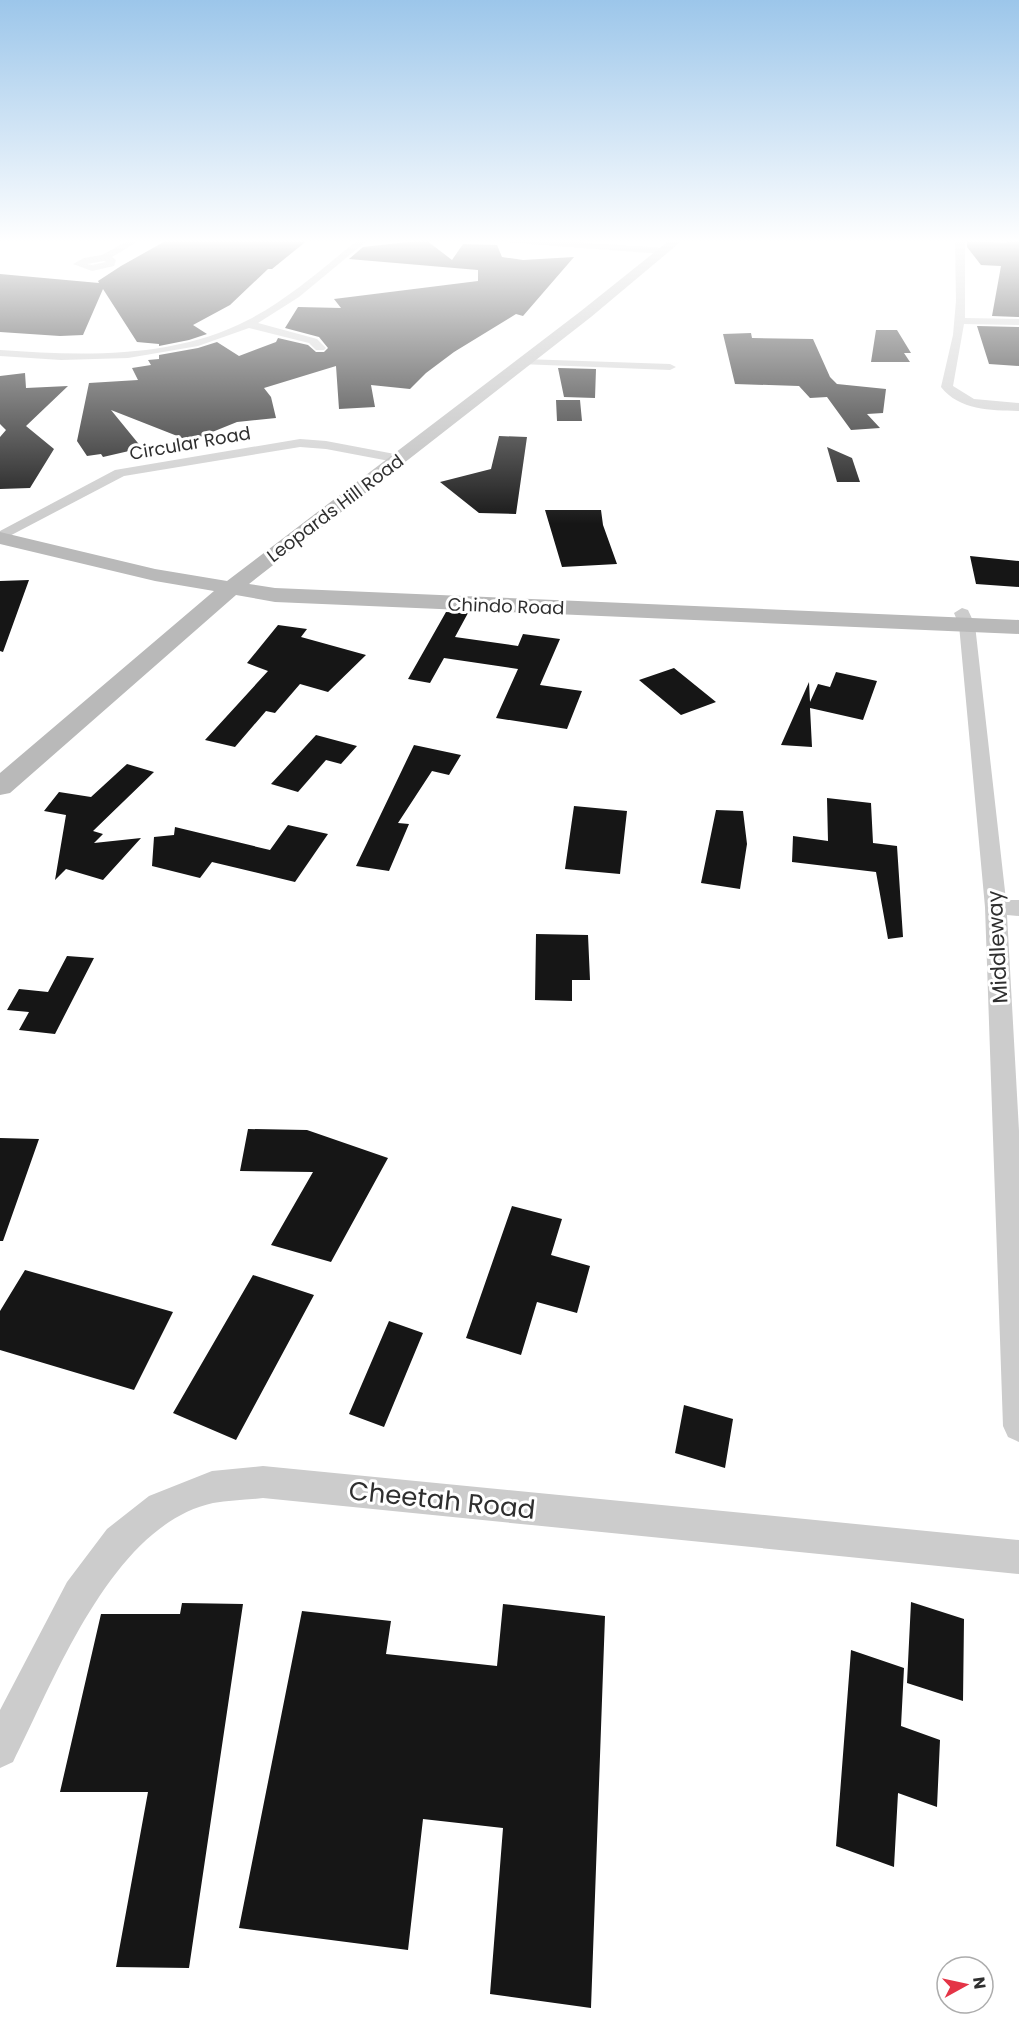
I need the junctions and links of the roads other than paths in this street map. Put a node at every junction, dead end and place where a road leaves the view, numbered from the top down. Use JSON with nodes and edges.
{"nodes":[{"id":1,"x":220,"y":334,"type":"edge"},
{"id":2,"x":287,"y":334,"type":"edge"},
{"id":3,"x":559,"y":334,"type":"edge"},
{"id":4,"x":957,"y":334,"type":"edge"},
{"id":5,"x":320,"y":348,"type":"dead end"},
{"id":6,"x":0,"y":353,"type":"edge"},
{"id":7,"x":524,"y":362,"type":"junction"},
{"id":8,"x":670,"y":367,"type":"dead end"},
{"id":9,"x":1019,"y":406,"type":"edge"},
{"id":10,"x":400,"y":459,"type":"junction"},
{"id":11,"x":3,"y":533,"type":"edge"},
{"id":12,"x":188,"y":575,"type":"junction"},
{"id":13,"x":283,"y":577,"type":"junction"},
{"id":14,"x":238,"y":582,"type":"junction"},
{"id":15,"x":200,"y":615,"type":"junction"},
{"id":16,"x":1019,"y":616,"type":"edge"},
{"id":17,"x":964,"y":619,"type":"junction"},
{"id":18,"x":1019,"y":627,"type":"edge"},
{"id":19,"x":0,"y":787,"type":"edge"},
{"id":20,"x":1008,"y":908,"type":"edge"},
{"id":21,"x":1019,"y":1426,"type":"edge"},
{"id":22,"x":1019,"y":1557,"type":"edge"},
{"id":23,"x":0,"y":1749,"type":"edge"}],
"edges":[{"from":1,"to":6,"type":"street"},
{"from":2,"to":5,"type":"street"},
{"from":3,"to":7,"type":"main road","name":"Leopards Hill Road"},
{"from":4,"to":9,"type":"street"},
{"from":7,"to":8,"type":"street"},
{"from":7,"to":10,"type":"main road","name":"Leopards Hill Road"},
{"from":10,"to":11,"type":"street","name":"Circular Road"},
{"from":10,"to":13,"type":"main road","name":"Leopards Hill Road"},
{"from":11,"to":12,"type":"main road","name":"Chindo Road"},
{"from":12,"to":13,"type":"main road"},
{"from":12,"to":14,"type":"main road","name":"Chindo Road"},
{"from":12,"to":15,"type":"main road"},
{"from":13,"to":14,"type":"main road","name":"Chindo Road"},
{"from":13,"to":14,"type":"main road","name":"Leopards Hill Road"},
{"from":13,"to":15,"type":"main road"},
{"from":13,"to":17,"type":"main road","name":"Chindo Road"},
{"from":14,"to":15,"type":"main road","name":"Leopards Hill Road"},
{"from":15,"to":19,"type":"main road","name":"Leopards Hill Road"},
{"from":16,"to":17,"type":"main road","name":"Chindo Road"},
{"from":17,"to":18,"type":"main road","name":"Chindo Road"},
{"from":17,"to":20,"type":"street","name":"Middleway"},
{"from":20,"to":21,"type":"street","name":"Middleway"},
{"from":22,"to":23,"type":"street","name":"Cheetah Road"}]}
